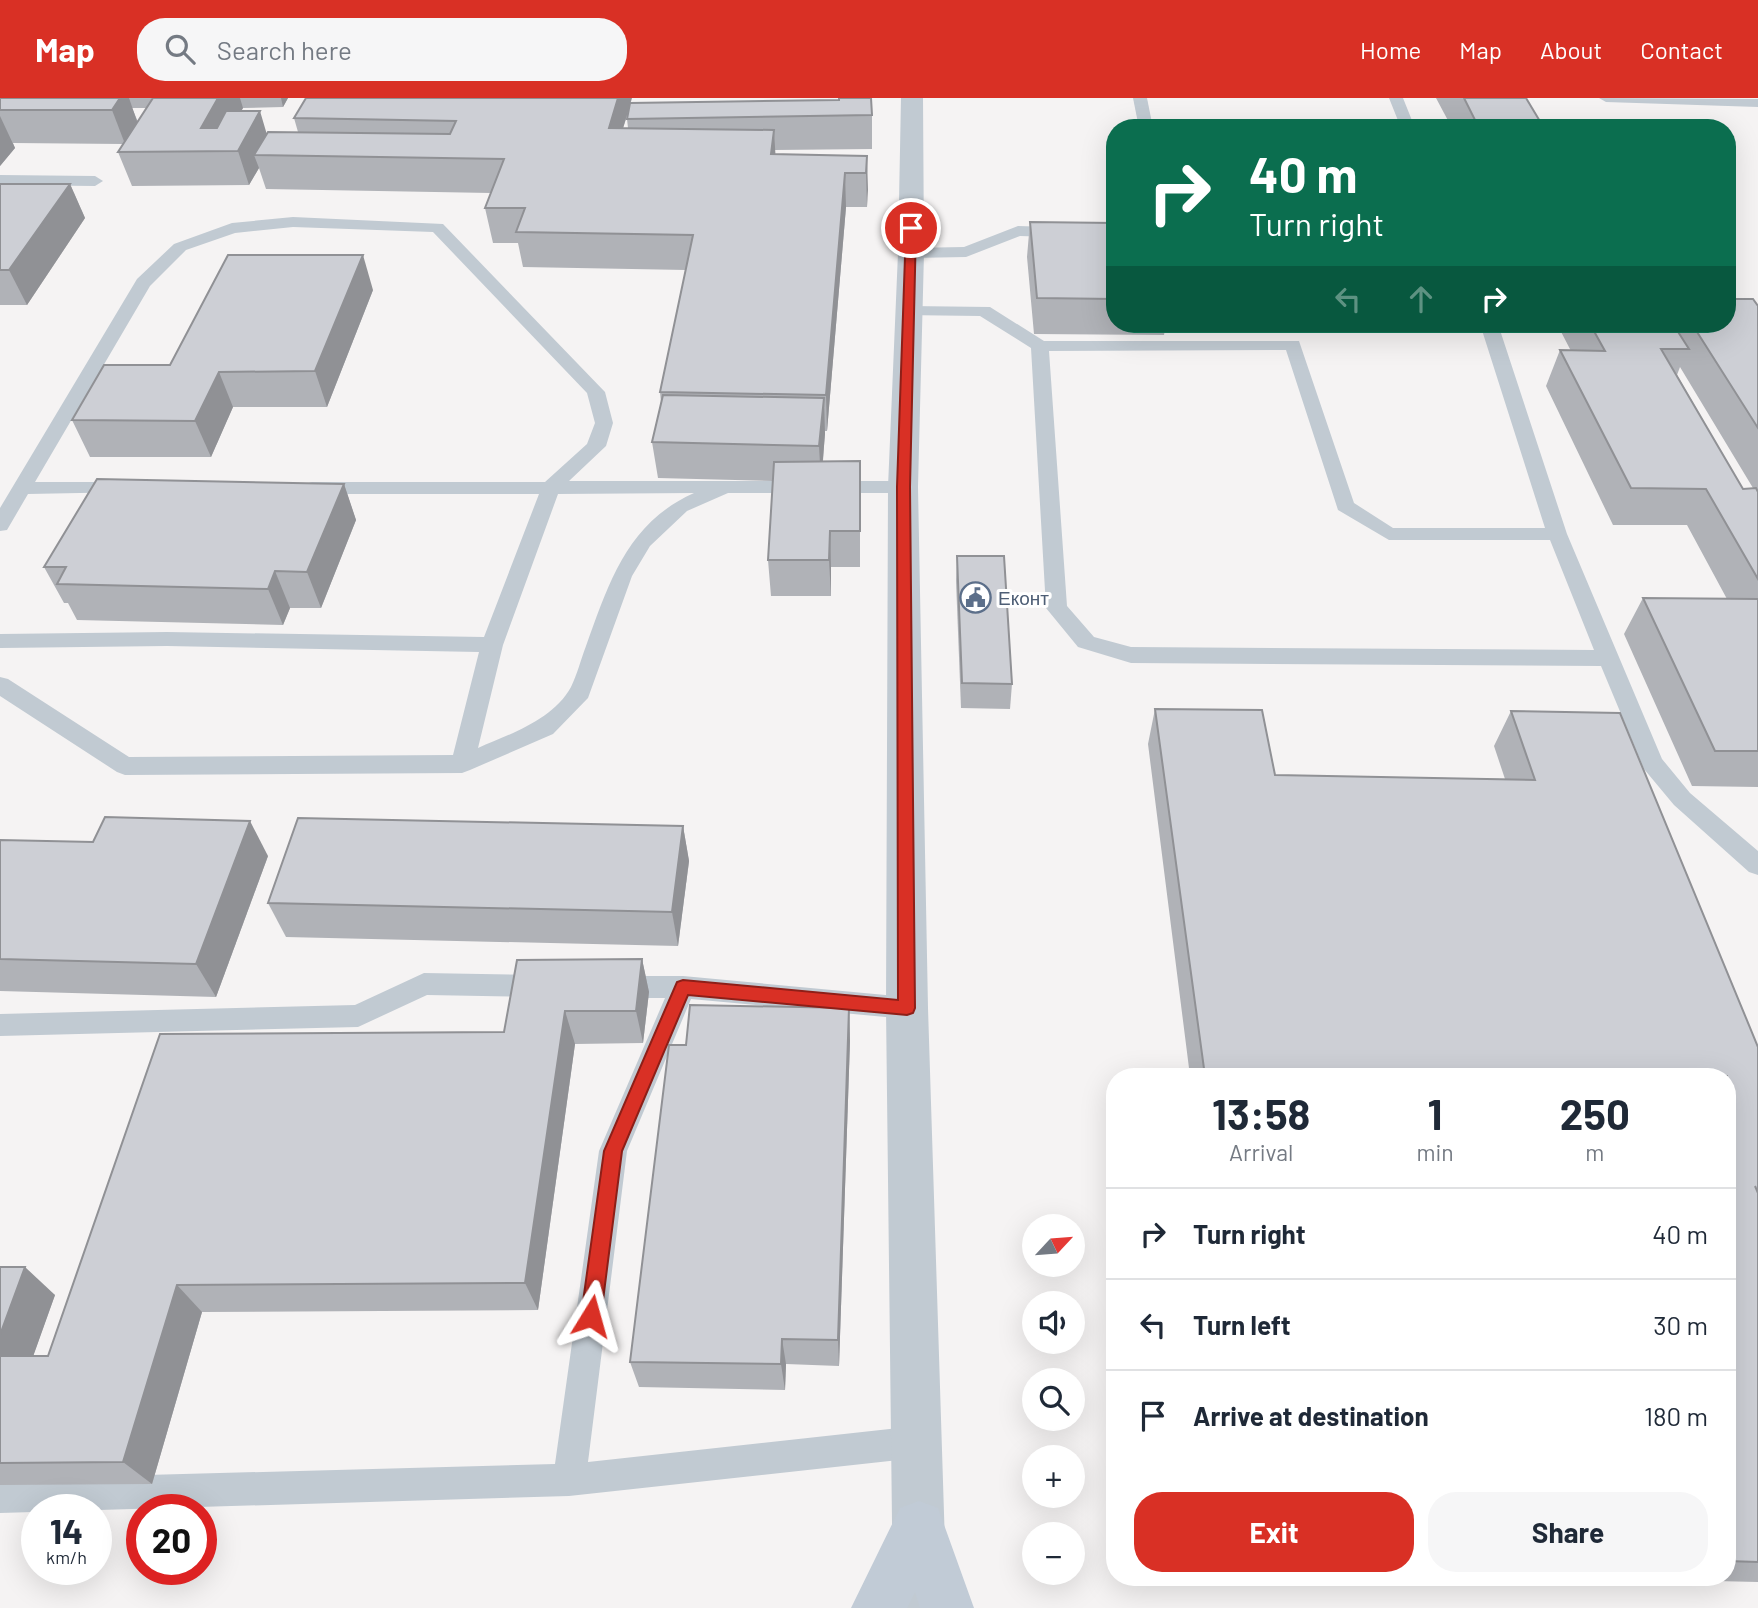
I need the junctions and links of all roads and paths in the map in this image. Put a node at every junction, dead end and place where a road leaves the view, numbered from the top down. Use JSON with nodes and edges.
{"nodes":[{"id":1,"x":912,"y":98,"type":"edge"},
{"id":2,"x":1140,"y":98,"type":"edge"},
{"id":3,"x":1396,"y":98,"type":"edge"},
{"id":4,"x":1606,"y":98,"type":"edge"},
{"id":5,"x":1721,"y":100,"type":"edge"},
{"id":6,"x":1758,"y":103,"type":"edge"},
{"id":7,"x":1144,"y":119,"type":"edge"},
{"id":8,"x":1405,"y":119,"type":"edge"},
{"id":9,"x":0,"y":180,"type":"edge"},
{"id":10,"x":95,"y":181,"type":"dead end"},
{"id":11,"x":1106,"y":233,"type":"edge"},
{"id":12,"x":911,"y":253,"type":"junction"},
{"id":13,"x":909,"y":311,"type":"junction"},
{"id":14,"x":1290,"y":333,"type":"edge"},
{"id":15,"x":1492,"y":333,"type":"edge"},
{"id":16,"x":1293,"y":345,"type":"junction"},
{"id":17,"x":1040,"y":346,"type":"junction"},
{"id":18,"x":551,"y":487,"type":"junction"},
{"id":19,"x":903,"y":487,"type":"junction"},
{"id":20,"x":21,"y":488,"type":"junction"},
{"id":21,"x":142,"y":488,"type":"edge"},
{"id":22,"x":290,"y":488,"type":"edge"},
{"id":23,"x":723,"y":488,"type":"junction"},
{"id":24,"x":0,"y":525,"type":"edge"},
{"id":25,"x":1557,"y":534,"type":"junction"},
{"id":26,"x":0,"y":641,"type":"edge"},
{"id":27,"x":492,"y":645,"type":"junction"},
{"id":28,"x":1610,"y":658,"type":"junction"},
{"id":29,"x":0,"y":685,"type":"edge"},
{"id":30,"x":461,"y":764,"type":"junction"},
{"id":31,"x":1758,"y":865,"type":"edge"},
{"id":32,"x":683,"y":987,"type":"junction"},
{"id":33,"x":907,"y":1008,"type":"junction"},
{"id":34,"x":0,"y":1025,"type":"edge"},
{"id":35,"x":917,"y":1443,"type":"junction"},
{"id":36,"x":569,"y":1480,"type":"junction"},
{"id":37,"x":0,"y":1496,"type":"edge"},
{"id":38,"x":919,"y":1527,"type":"junction"},
{"id":39,"x":878,"y":1608,"type":"edge"},
{"id":40,"x":920,"y":1608,"type":"edge"},
{"id":41,"x":947,"y":1608,"type":"edge"}],
"edges":[{"from":1,"to":12,"type":"street"},
{"from":2,"to":7,"type":"lane"},
{"from":3,"to":8,"type":"lane"},
{"from":4,"to":5,"type":"lane"},
{"from":5,"to":6,"type":"lane"},
{"from":9,"to":10,"type":"lane"},
{"from":11,"to":12,"type":"lane"},
{"from":12,"to":13,"type":"street"},
{"from":13,"to":17,"type":"lane"},
{"from":13,"to":19,"type":"street"},
{"from":14,"to":16,"type":"lane"},
{"from":15,"to":25,"type":"lane"},
{"from":16,"to":17,"type":"lane"},
{"from":16,"to":25,"type":"lane"},
{"from":17,"to":28,"type":"lane"},
{"from":18,"to":20,"type":"lane"},
{"from":18,"to":22,"type":"lane"},
{"from":18,"to":23,"type":"lane"},
{"from":18,"to":27,"type":"lane"},
{"from":19,"to":23,"type":"lane"},
{"from":19,"to":33,"type":"street"},
{"from":20,"to":21,"type":"lane"},
{"from":20,"to":24,"type":"lane"},
{"from":23,"to":30,"type":"lane"},
{"from":25,"to":28,"type":"lane"},
{"from":26,"to":27,"type":"lane"},
{"from":27,"to":30,"type":"lane"},
{"from":28,"to":31,"type":"lane"},
{"from":29,"to":30,"type":"lane"},
{"from":32,"to":33,"type":"lane"},
{"from":32,"to":34,"type":"lane"},
{"from":32,"to":36,"type":"lane"},
{"from":33,"to":35,"type":"street"},
{"from":35,"to":36,"type":"lane"},
{"from":35,"to":38,"type":"street"},
{"from":36,"to":37,"type":"lane"},
{"from":38,"to":39,"type":"main road"},
{"from":38,"to":40,"type":"street"},
{"from":38,"to":41,"type":"main road"}]}
